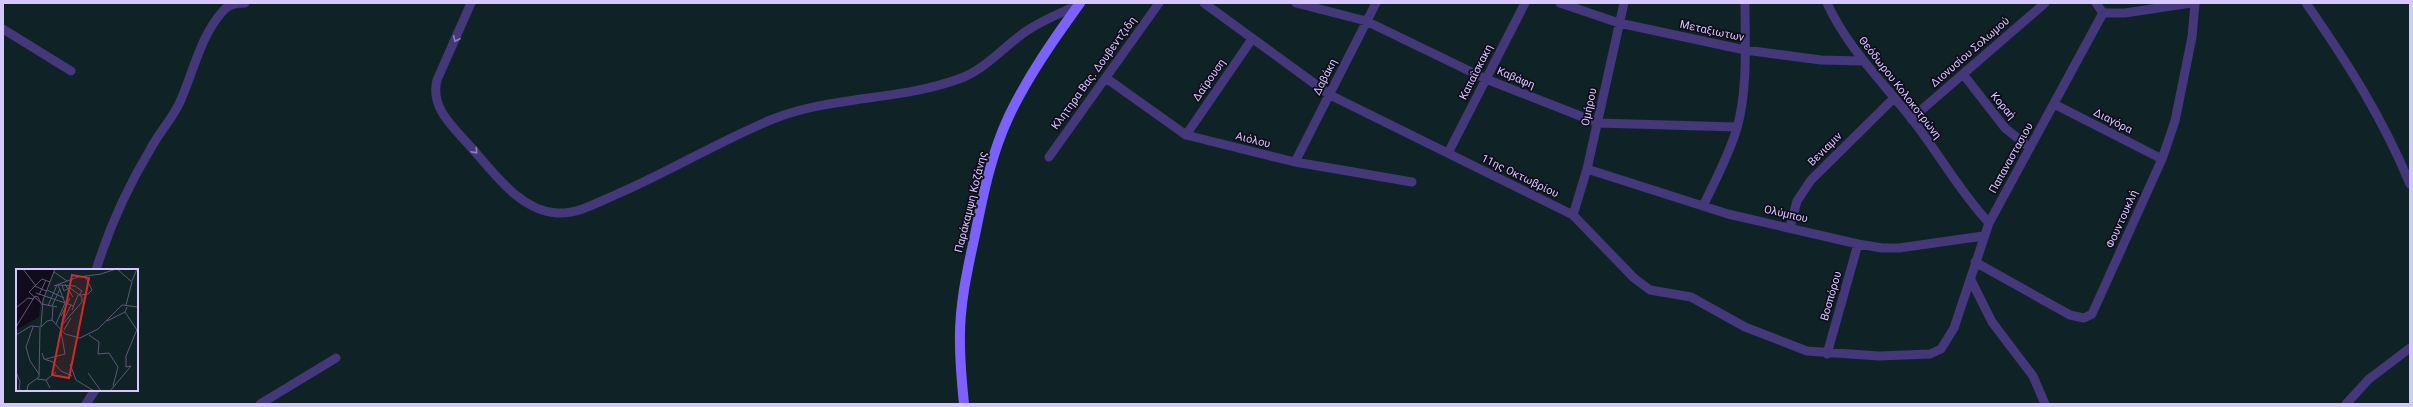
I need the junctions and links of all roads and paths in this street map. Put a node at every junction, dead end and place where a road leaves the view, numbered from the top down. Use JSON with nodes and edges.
{"nodes":[{"id":1,"x":245,"y":3,"type":"edge"},
{"id":2,"x":471,"y":3,"type":"edge"},
{"id":3,"x":1080,"y":3,"type":"edge"},
{"id":4,"x":1159,"y":3,"type":"edge"},
{"id":5,"x":1204,"y":3,"type":"edge"},
{"id":6,"x":1296,"y":3,"type":"edge"},
{"id":7,"x":1376,"y":3,"type":"edge"},
{"id":8,"x":1525,"y":3,"type":"edge"},
{"id":9,"x":1560,"y":3,"type":"edge"},
{"id":10,"x":1624,"y":3,"type":"edge"},
{"id":11,"x":1745,"y":3,"type":"edge"},
{"id":12,"x":1827,"y":3,"type":"edge"},
{"id":13,"x":2045,"y":3,"type":"edge"},
{"id":14,"x":2096,"y":3,"type":"edge"},
{"id":15,"x":2191,"y":3,"type":"edge"},
{"id":16,"x":2195,"y":3,"type":"edge"},
{"id":17,"x":2306,"y":3,"type":"edge"},
{"id":18,"x":2103,"y":13,"type":"junction"},
{"id":19,"x":1366,"y":21,"type":"junction"},
{"id":20,"x":1619,"y":23,"type":"junction"},
{"id":21,"x":3,"y":30,"type":"edge"},
{"id":22,"x":1252,"y":39,"type":"junction"},
{"id":23,"x":1746,"y":50,"type":"junction"},
{"id":24,"x":1862,"y":61,"type":"junction"},
{"id":25,"x":71,"y":71,"type":"dead end"},
{"id":26,"x":1963,"y":74,"type":"junction"},
{"id":27,"x":1106,"y":78,"type":"junction"},
{"id":28,"x":1486,"y":79,"type":"junction"},
{"id":29,"x":1330,"y":95,"type":"junction"},
{"id":30,"x":1894,"y":98,"type":"junction"},
{"id":31,"x":2054,"y":104,"type":"junction"},
{"id":32,"x":1911,"y":119,"type":"junction"},
{"id":33,"x":1598,"y":123,"type":"junction"},
{"id":34,"x":1737,"y":127,"type":"junction"},
{"id":35,"x":1186,"y":135,"type":"junction"},
{"id":36,"x":2030,"y":148,"type":"junction"},
{"id":37,"x":1448,"y":153,"type":"junction"},
{"id":38,"x":1049,"y":157,"type":"dead end"},
{"id":39,"x":2162,"y":159,"type":"junction"},
{"id":40,"x":1295,"y":162,"type":"junction"},
{"id":41,"x":1587,"y":169,"type":"junction"},
{"id":42,"x":1412,"y":182,"type":"dead end"},
{"id":43,"x":2410,"y":184,"type":"edge"},
{"id":44,"x":1703,"y":206,"type":"junction"},
{"id":45,"x":1573,"y":215,"type":"junction"},
{"id":46,"x":1989,"y":223,"type":"junction"},
{"id":47,"x":1790,"y":227,"type":"junction"},
{"id":48,"x":1983,"y":236,"type":"junction"},
{"id":49,"x":1858,"y":244,"type":"junction"},
{"id":50,"x":1975,"y":262,"type":"junction"},
{"id":51,"x":96,"y":269,"type":"edge"},
{"id":52,"x":1971,"y":280,"type":"junction"},
{"id":53,"x":1957,"y":321,"type":"joint"},
{"id":54,"x":2410,"y":348,"type":"edge"},
{"id":55,"x":1827,"y":354,"type":"junction"},
{"id":56,"x":336,"y":358,"type":"dead end"},
{"id":57,"x":94,"y":391,"type":"edge"},
{"id":58,"x":86,"y":404,"type":"edge"},
{"id":59,"x":260,"y":404,"type":"edge"},
{"id":60,"x":964,"y":404,"type":"edge"},
{"id":61,"x":2045,"y":404,"type":"edge"},
{"id":62,"x":2346,"y":404,"type":"edge"}],
"edges":[{"from":1,"to":51,"type":"street"},
{"from":2,"to":3,"type":"street","one_way":true},
{"from":3,"to":60,"type":"main road","name":"Παράκαμψη Κοζάνης"},
{"from":4,"to":27,"type":"street","name":"Κλητηρα Βας. Δουβεντζιδη"},
{"from":5,"to":22,"type":"street","name":"11ης Οκτωβρίου"},
{"from":6,"to":19,"type":"street","name":"Καβάφη"},
{"from":7,"to":19,"type":"street","name":"Δαβάκη"},
{"from":8,"to":28,"type":"street","name":"Καπαΐσκακη"},
{"from":9,"to":20,"type":"street","name":"Μεταξιωτων"},
{"from":10,"to":20,"type":"street","name":"Ομήρου"},
{"from":11,"to":23,"type":"street"},
{"from":12,"to":24,"type":"street","name":"Θεόδωρου Κολοκοτρώνη"},
{"from":13,"to":26,"type":"street","name":"Διονυσίου Σολωμού"},
{"from":14,"to":18,"type":"street"},
{"from":15,"to":18,"type":"street"},
{"from":16,"to":39,"type":"street","name":"Φουντουκλή"},
{"from":17,"to":43,"type":"street"},
{"from":18,"to":31,"type":"street","name":"Παπαναστασιου"},
{"from":19,"to":28,"type":"street","name":"Καβάφη"},
{"from":19,"to":29,"type":"street","name":"Δαβάκη"},
{"from":20,"to":23,"type":"street","name":"Μεταξιωτων"},
{"from":20,"to":33,"type":"street","name":"Ομήρου"},
{"from":21,"to":25,"type":"street"},
{"from":22,"to":29,"type":"street","name":"11ης Οκτωβρίου"},
{"from":22,"to":35,"type":"street","name":"Δαϊρουση"},
{"from":23,"to":24,"type":"street","name":"Μεταξιωτων"},
{"from":23,"to":34,"type":"street"},
{"from":24,"to":30,"type":"street","name":"Θεόδωρου Κολοκοτρώνη"},
{"from":26,"to":32,"type":"street","name":"Διονυσίου Σολωμού"},
{"from":26,"to":36,"type":"street","name":"Κοραή"},
{"from":27,"to":35,"type":"street","name":"Αιόλου"},
{"from":27,"to":38,"type":"street","name":"Κλητηρα Βας. Δουβεντζιδη"},
{"from":28,"to":33,"type":"street","name":"Καβάφη"},
{"from":28,"to":37,"type":"street","name":"Καπαΐσκακη"},
{"from":29,"to":37,"type":"street","name":"11ης Οκτωβρίου"},
{"from":29,"to":40,"type":"street","name":"Δαβάκη"},
{"from":30,"to":32,"type":"street","name":"Θεόδωρου Κολοκοτρώνη"},
{"from":30,"to":47,"type":"street","name":"Βενιαμιν"},
{"from":31,"to":36,"type":"street","name":"Παπαναστασιου"},
{"from":31,"to":39,"type":"street","name":"Διαγόρα"},
{"from":32,"to":46,"type":"street","name":"Θεόδωρου Κολοκοτρώνη"},
{"from":33,"to":34,"type":"street","name":"Καβάφη"},
{"from":33,"to":41,"type":"street","name":"Ομήρου"},
{"from":34,"to":44,"type":"street"},
{"from":35,"to":40,"type":"street","name":"Αιόλου"},
{"from":36,"to":46,"type":"street","name":"Παπαναστασιου"},
{"from":37,"to":45,"type":"street","name":"11ης Οκτωβρίου"},
{"from":39,"to":50,"type":"street","name":"Φουντουκλή"},
{"from":40,"to":42,"type":"street","name":"Αιόλου"},
{"from":41,"to":44,"type":"street","name":"Ολύμπου"},
{"from":41,"to":45,"type":"street","name":"Ομήρου"},
{"from":44,"to":47,"type":"street","name":"Ολύμπου"},
{"from":45,"to":55,"type":"street","name":"11ης Οκτωβρίου"},
{"from":46,"to":48,"type":"street","name":"Παπαναστασιου"},
{"from":47,"to":49,"type":"street","name":"Ολύμπου"},
{"from":48,"to":49,"type":"street","name":"Ολύμπου"},
{"from":48,"to":50,"type":"street","name":"Παπαναστασιου"},
{"from":49,"to":55,"type":"street","name":"Βοσπόρου"},
{"from":50,"to":52,"type":"street","name":"Παπαναστασιου"},
{"from":52,"to":53,"type":"street","name":"Παπαναστασιου"},
{"from":52,"to":61,"type":"street"},
{"from":53,"to":55,"type":"street","name":"11ης Οκτωβρίου"},
{"from":54,"to":62,"type":"street"},
{"from":56,"to":59,"type":"street"},
{"from":57,"to":58,"type":"street"}]}
